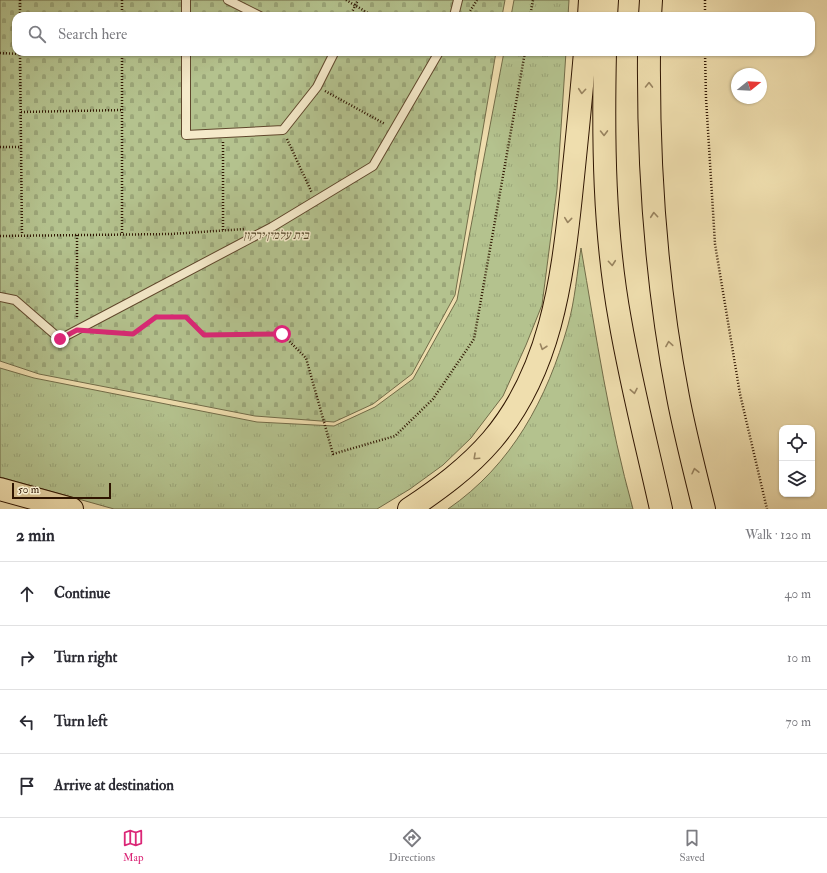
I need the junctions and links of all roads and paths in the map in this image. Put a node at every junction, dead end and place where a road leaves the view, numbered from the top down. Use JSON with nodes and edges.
{"nodes":[{"id":1,"x":20,"y":0,"type":"edge"},
{"id":2,"x":122,"y":0,"type":"edge"},
{"id":3,"x":186,"y":0,"type":"edge"},
{"id":4,"x":228,"y":0,"type":"edge"},
{"id":5,"x":346,"y":0,"type":"edge"},
{"id":6,"x":358,"y":0,"type":"edge"},
{"id":7,"x":458,"y":0,"type":"edge"},
{"id":8,"x":477,"y":0,"type":"edge"},
{"id":9,"x":533,"y":0,"type":"edge"},
{"id":10,"x":590,"y":0,"type":"edge"},
{"id":11,"x":607,"y":0,"type":"edge"},
{"id":12,"x":651,"y":0,"type":"edge"},
{"id":13,"x":705,"y":0,"type":"edge"},
{"id":14,"x":355,"y":5,"type":"junction"},
{"id":15,"x":20,"y":12,"type":"edge"},
{"id":16,"x":122,"y":12,"type":"edge"},
{"id":17,"x":186,"y":12,"type":"edge"},
{"id":18,"x":252,"y":12,"type":"edge"},
{"id":19,"x":352,"y":12,"type":"edge"},
{"id":20,"x":366,"y":12,"type":"edge"},
{"id":21,"x":455,"y":12,"type":"edge"},
{"id":22,"x":470,"y":12,"type":"edge"},
{"id":23,"x":531,"y":12,"type":"edge"},
{"id":24,"x":589,"y":12,"type":"edge"},
{"id":25,"x":606,"y":12,"type":"edge"},
{"id":26,"x":650,"y":12,"type":"edge"},
{"id":27,"x":705,"y":12,"type":"edge"},
{"id":28,"x":0,"y":53,"type":"edge"},
{"id":29,"x":12,"y":53,"type":"edge"},
{"id":30,"x":20,"y":56,"type":"edge"},
{"id":31,"x":122,"y":56,"type":"edge"},
{"id":32,"x":186,"y":56,"type":"edge"},
{"id":33,"x":332,"y":56,"type":"edge"},
{"id":34,"x":437,"y":56,"type":"edge"},
{"id":35,"x":524,"y":56,"type":"edge"},
{"id":36,"x":585,"y":56,"type":"edge"},
{"id":37,"x":605,"y":56,"type":"edge"},
{"id":38,"x":649,"y":56,"type":"edge"},
{"id":39,"x":705,"y":56,"type":"edge"},
{"id":40,"x":317,"y":87,"type":"junction"},
{"id":41,"x":122,"y":110,"type":"junction"},
{"id":42,"x":21,"y":112,"type":"junction"},
{"id":43,"x":395,"y":129,"type":"junction"},
{"id":44,"x":283,"y":130,"type":"junction"},
{"id":45,"x":223,"y":133,"type":"junction"},
{"id":46,"x":0,"y":147,"type":"edge"},
{"id":47,"x":21,"y":147,"type":"junction"},
{"id":48,"x":316,"y":200,"type":"junction"},
{"id":49,"x":272,"y":227,"type":"junction"},
{"id":50,"x":223,"y":231,"type":"junction"},
{"id":51,"x":77,"y":235,"type":"junction"},
{"id":52,"x":122,"y":235,"type":"junction"},
{"id":53,"x":0,"y":236,"type":"edge"},
{"id":54,"x":22,"y":236,"type":"junction"},
{"id":55,"x":0,"y":297,"type":"edge"},
{"id":56,"x":77,"y":330,"type":"junction"},
{"id":57,"x":0,"y":490,"type":"edge"},
{"id":58,"x":72,"y":509,"type":"edge"},
{"id":59,"x":409,"y":509,"type":"edge"},
{"id":60,"x":661,"y":509,"type":"edge"},
{"id":61,"x":704,"y":509,"type":"edge"},
{"id":62,"x":768,"y":509,"type":"edge"}],
"edges":[{"from":1,"to":15,"type":"path"},
{"from":2,"to":16,"type":"path"},
{"from":3,"to":17,"type":"lane"},
{"from":4,"to":18,"type":"lane"},
{"from":5,"to":14,"type":"path"},
{"from":6,"to":14,"type":"path"},
{"from":7,"to":21,"type":"lane"},
{"from":8,"to":22,"type":"path"},
{"from":9,"to":23,"type":"path"},
{"from":10,"to":24,"type":"highway"},
{"from":11,"to":25,"type":"highway"},
{"from":12,"to":26,"type":"highway"},
{"from":13,"to":27,"type":"path"},
{"from":14,"to":19,"type":"path"},
{"from":14,"to":20,"type":"path"},
{"from":28,"to":29,"type":"path"},
{"from":30,"to":42,"type":"path"},
{"from":31,"to":41,"type":"path"},
{"from":32,"to":45,"type":"lane"},
{"from":33,"to":40,"type":"lane"},
{"from":34,"to":43,"type":"lane"},
{"from":35,"to":56,"type":"path"},
{"from":36,"to":59,"type":"highway","one_way":true},
{"from":37,"to":60,"type":"highway","one_way":true},
{"from":61,"to":38,"type":"highway","one_way":true},
{"from":39,"to":62,"type":"path"},
{"from":40,"to":43,"type":"path"},
{"from":40,"to":44,"type":"lane"},
{"from":41,"to":42,"type":"path"},
{"from":41,"to":52,"type":"path"},
{"from":42,"to":47,"type":"path"},
{"from":43,"to":48,"type":"lane"},
{"from":44,"to":45,"type":"lane"},
{"from":44,"to":48,"type":"path"},
{"from":45,"to":50,"type":"path"},
{"from":46,"to":47,"type":"path"},
{"from":47,"to":54,"type":"path"},
{"from":48,"to":49,"type":"lane"},
{"from":49,"to":50,"type":"path"},
{"from":49,"to":56,"type":"lane"},
{"from":50,"to":52,"type":"path"},
{"from":51,"to":52,"type":"path"},
{"from":51,"to":54,"type":"path"},
{"from":51,"to":56,"type":"path"},
{"from":53,"to":54,"type":"path"},
{"from":55,"to":56,"type":"lane"},
{"from":57,"to":58,"type":"highway"}]}
